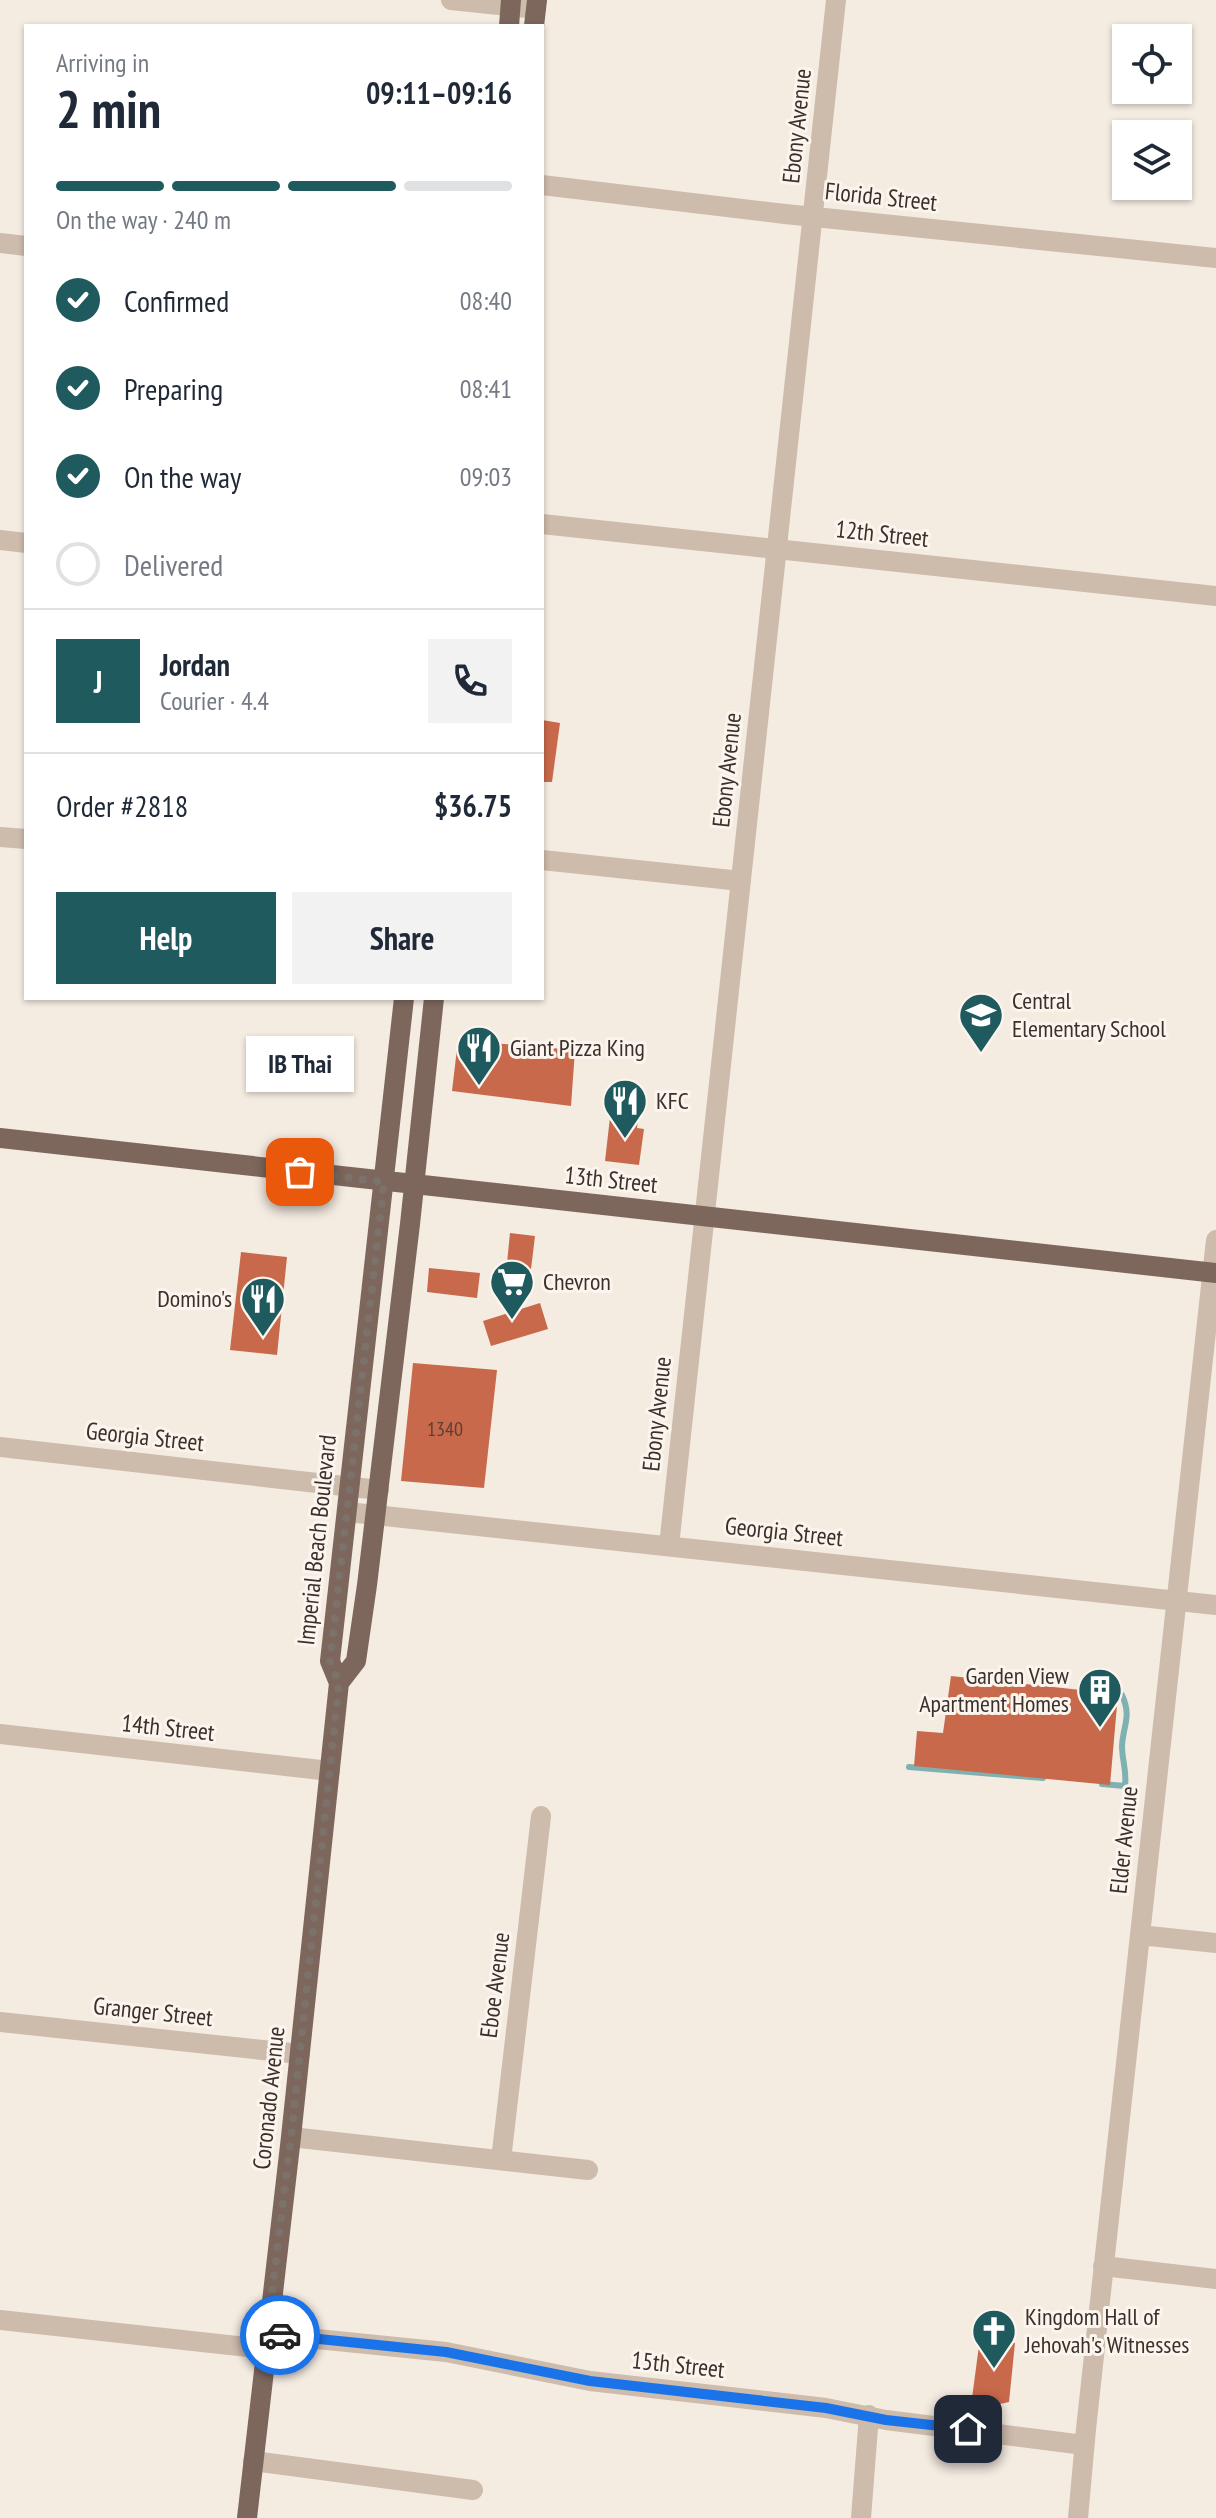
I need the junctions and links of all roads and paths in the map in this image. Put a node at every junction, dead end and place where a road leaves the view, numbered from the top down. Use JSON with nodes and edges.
{"nodes":[{"id":1,"x":451,"y":0,"type":"edge"},
{"id":2,"x":836,"y":0,"type":"edge"},
{"id":3,"x":510,"y":11,"type":"edge"},
{"id":4,"x":536,"y":12,"type":"edge"},
{"id":5,"x":544,"y":185,"type":"edge"},
{"id":6,"x":813,"y":217,"type":"junction"},
{"id":7,"x":0,"y":243,"type":"edge"},
{"id":8,"x":24,"y":246,"type":"edge"},
{"id":9,"x":1216,"y":258,"type":"edge"},
{"id":10,"x":544,"y":524,"type":"edge"},
{"id":11,"x":0,"y":540,"type":"edge"},
{"id":12,"x":24,"y":543,"type":"edge"},
{"id":13,"x":777,"y":549,"type":"junction"},
{"id":14,"x":1216,"y":596,"type":"edge"},
{"id":15,"x":0,"y":837,"type":"edge"},
{"id":16,"x":24,"y":839,"type":"edge"},
{"id":17,"x":544,"y":860,"type":"edge"},
{"id":18,"x":741,"y":881,"type":"junction"},
{"id":19,"x":404,"y":1000,"type":"edge"},
{"id":20,"x":434,"y":1000,"type":"edge"},
{"id":21,"x":0,"y":1138,"type":"edge"},
{"id":22,"x":384,"y":1182,"type":"junction"},
{"id":23,"x":414,"y":1185,"type":"junction"},
{"id":24,"x":705,"y":1216,"type":"junction"},
{"id":25,"x":1216,"y":1240,"type":"edge"},
{"id":26,"x":1214,"y":1273,"type":"edge"},
{"id":27,"x":0,"y":1447,"type":"edge"},
{"id":28,"x":350,"y":1486,"type":"junction"},
{"id":29,"x":379,"y":1490,"type":"junction"},
{"id":30,"x":347,"y":1512,"type":"junction"},
{"id":31,"x":376,"y":1514,"type":"junction"},
{"id":32,"x":669,"y":1546,"type":"junction"},
{"id":33,"x":1176,"y":1601,"type":"junction"},
{"id":34,"x":1216,"y":1605,"type":"edge"},
{"id":35,"x":339,"y":1683,"type":"junction"},
{"id":36,"x":0,"y":1734,"type":"edge"},
{"id":37,"x":330,"y":1771,"type":"junction"},
{"id":38,"x":541,"y":1816,"type":"dead end"},
{"id":39,"x":1140,"y":1935,"type":"junction"},
{"id":40,"x":1216,"y":1943,"type":"edge"},
{"id":41,"x":0,"y":2022,"type":"edge"},
{"id":42,"x":300,"y":2054,"type":"junction"},
{"id":43,"x":291,"y":2137,"type":"junction"},
{"id":44,"x":501,"y":2160,"type":"junction"},
{"id":45,"x":588,"y":2170,"type":"dead end"},
{"id":46,"x":1103,"y":2266,"type":"junction"},
{"id":47,"x":1216,"y":2279,"type":"edge"},
{"id":48,"x":0,"y":2320,"type":"edge"},
{"id":49,"x":266,"y":2341,"type":"junction"},
{"id":50,"x":869,"y":2415,"type":"junction"},
{"id":51,"x":1084,"y":2445,"type":"junction"},
{"id":52,"x":253,"y":2461,"type":"junction"},
{"id":53,"x":473,"y":2490,"type":"dead end"},
{"id":54,"x":247,"y":2518,"type":"edge"},
{"id":55,"x":861,"y":2518,"type":"edge"},
{"id":56,"x":1078,"y":2518,"type":"edge"}],
"edges":[{"from":1,"to":3,"type":"street"},
{"from":2,"to":6,"type":"street","name":"Ebony Avenue"},
{"from":3,"to":4,"type":"street"},
{"from":5,"to":6,"type":"street","name":"Florida Street"},
{"from":6,"to":9,"type":"street","name":"Florida Street"},
{"from":6,"to":13,"type":"street","name":"Ebony Avenue"},
{"from":7,"to":8,"type":"street"},
{"from":10,"to":13,"type":"street","name":"12th Street"},
{"from":11,"to":12,"type":"street"},
{"from":13,"to":14,"type":"street","name":"12th Street"},
{"from":13,"to":18,"type":"street","name":"Ebony Avenue"},
{"from":15,"to":16,"type":"street"},
{"from":17,"to":18,"type":"street"},
{"from":18,"to":24,"type":"street","name":"Ebony Avenue"},
{"from":19,"to":22,"type":"main road","name":"Imperial Beach Boulevard"},
{"from":20,"to":23,"type":"main road"},
{"from":21,"to":22,"type":"main road","name":"13th Street"},
{"from":22,"to":23,"type":"main road","name":"13th Street"},
{"from":22,"to":28,"type":"main road","name":"Imperial Beach Boulevard"},
{"from":23,"to":24,"type":"main road","name":"13th Street"},
{"from":23,"to":29,"type":"main road"},
{"from":24,"to":26,"type":"main road","name":"13th Street"},
{"from":24,"to":32,"type":"street","name":"Ebony Avenue"},
{"from":25,"to":26,"type":"street","name":"Elder Avenue"},
{"from":26,"to":33,"type":"street","name":"Elder Avenue"},
{"from":27,"to":28,"type":"street","name":"Georgia Street"},
{"from":28,"to":29,"type":"street","name":"Georgia Street"},
{"from":28,"to":30,"type":"main road","name":"Imperial Beach Boulevard"},
{"from":29,"to":31,"type":"main road"},
{"from":30,"to":31,"type":"street","name":"Georgia Street"},
{"from":30,"to":35,"type":"main road","name":"Imperial Beach Boulevard"},
{"from":31,"to":32,"type":"street","name":"Georgia Street"},
{"from":31,"to":35,"type":"main road"},
{"from":32,"to":33,"type":"street","name":"Georgia Street"},
{"from":33,"to":34,"type":"street","name":"Georgia Street"},
{"from":33,"to":39,"type":"street","name":"Elder Avenue"},
{"from":35,"to":37,"type":"main road","name":"Coronado Avenue"},
{"from":36,"to":37,"type":"street","name":"14th Street"},
{"from":37,"to":42,"type":"main road","name":"Coronado Avenue"},
{"from":38,"to":44,"type":"street","name":"Eboe Avenue"},
{"from":39,"to":40,"type":"street"},
{"from":39,"to":46,"type":"street","name":"Elder Avenue"},
{"from":41,"to":42,"type":"street","name":"Granger Street"},
{"from":42,"to":43,"type":"main road","name":"Coronado Avenue"},
{"from":43,"to":44,"type":"street"},
{"from":43,"to":49,"type":"main road","name":"Coronado Avenue"},
{"from":44,"to":45,"type":"street"},
{"from":46,"to":47,"type":"street"},
{"from":46,"to":51,"type":"street","name":"Elder Avenue"},
{"from":48,"to":49,"type":"street","name":"15th Street"},
{"from":49,"to":50,"type":"street","name":"15th Street"},
{"from":49,"to":52,"type":"main road","name":"Coronado Avenue"},
{"from":50,"to":51,"type":"street","name":"15th Street"},
{"from":50,"to":55,"type":"street"},
{"from":51,"to":56,"type":"street","name":"Elder Avenue"},
{"from":52,"to":53,"type":"street"},
{"from":52,"to":54,"type":"main road","name":"Coronado Avenue"}]}
